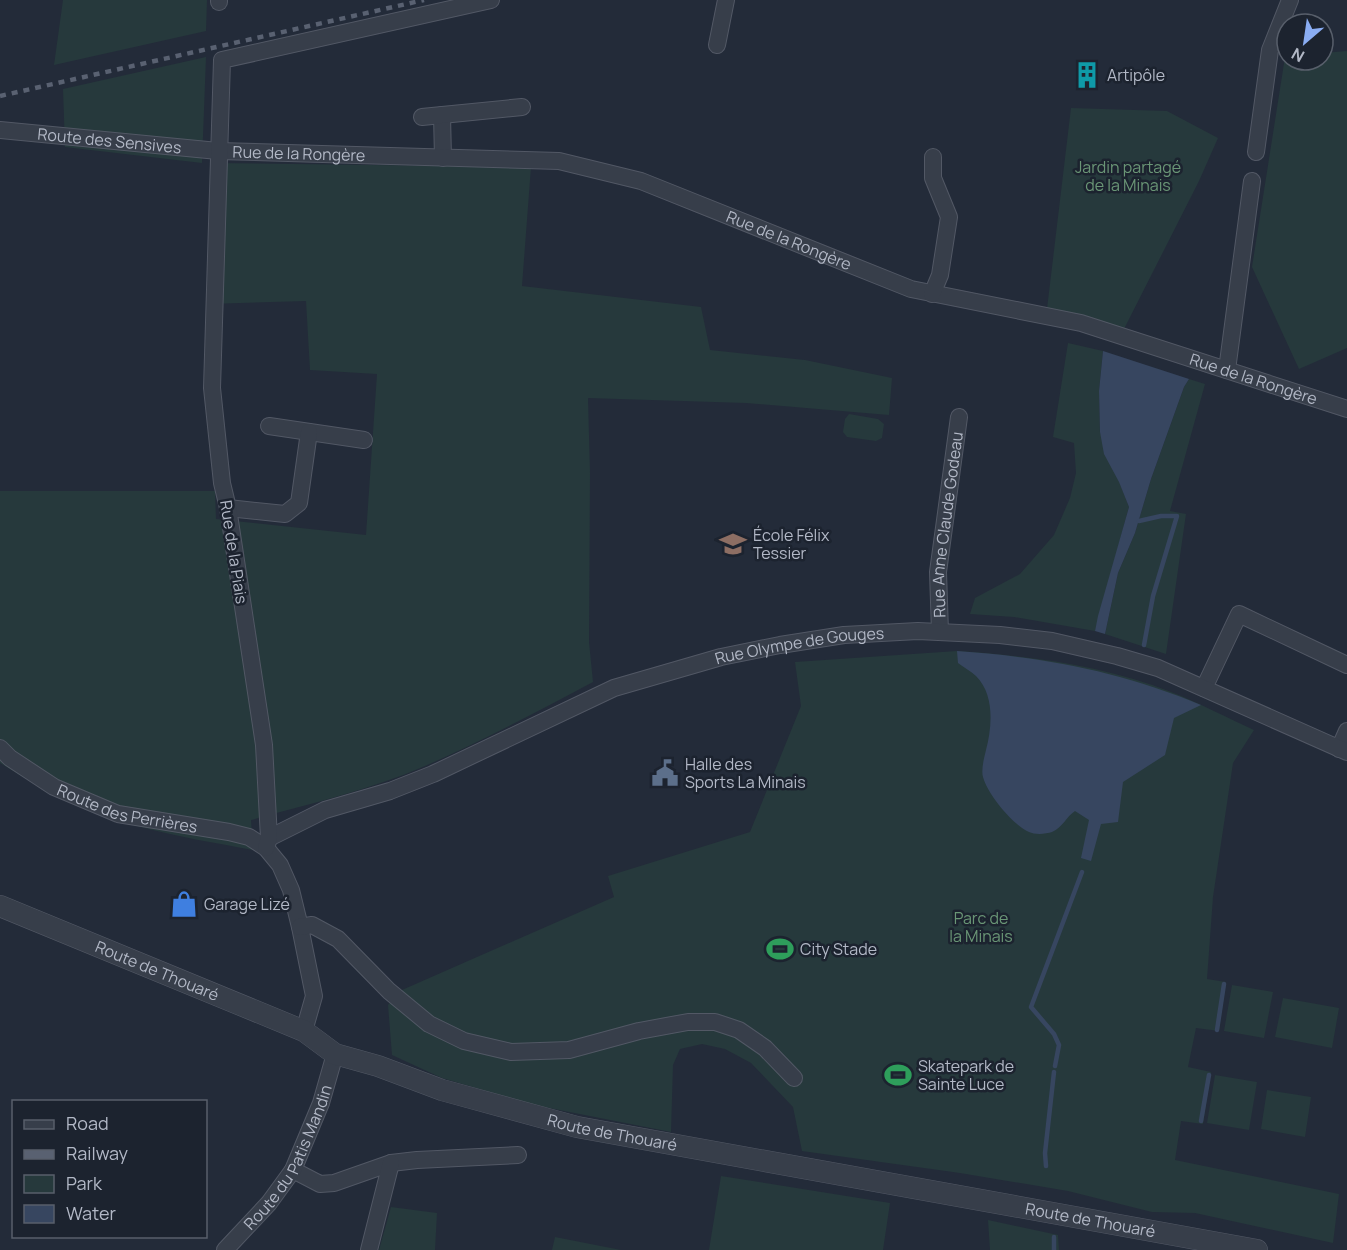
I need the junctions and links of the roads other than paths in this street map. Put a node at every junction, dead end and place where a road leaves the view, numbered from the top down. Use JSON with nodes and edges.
{"nodes":[{"id":1,"x":491,"y":0,"type":"edge"},
{"id":2,"x":726,"y":0,"type":"edge"},
{"id":3,"x":1290,"y":0,"type":"edge"},
{"id":4,"x":717,"y":45,"type":"dead end"},
{"id":5,"x":522,"y":107,"type":"dead end"},
{"id":6,"x":442,"y":115,"type":"junction"},
{"id":7,"x":422,"y":117,"type":"dead end"},
{"id":8,"x":0,"y":130,"type":"edge"},
{"id":9,"x":218,"y":151,"type":"junction"},
{"id":10,"x":1256,"y":152,"type":"dead end"},
{"id":11,"x":933,"y":157,"type":"dead end"},
{"id":12,"x":443,"y":158,"type":"junction"},
{"id":13,"x":1252,"y":181,"type":"dead end"},
{"id":14,"x":932,"y":294,"type":"junction"},
{"id":15,"x":1227,"y":370,"type":"junction"},
{"id":16,"x":1347,"y":409,"type":"edge"},
{"id":17,"x":959,"y":417,"type":"dead end"},
{"id":18,"x":269,"y":426,"type":"dead end"},
{"id":19,"x":309,"y":432,"type":"junction"},
{"id":20,"x":364,"y":440,"type":"dead end"},
{"id":21,"x":228,"y":508,"type":"junction"},
{"id":22,"x":940,"y":632,"type":"junction"},
{"id":23,"x":1347,"y":665,"type":"edge"},
{"id":24,"x":1204,"y":688,"type":"junction"},
{"id":25,"x":1347,"y":731,"type":"edge"},
{"id":26,"x":0,"y":748,"type":"edge"},
{"id":27,"x":1343,"y":750,"type":"edge"},
{"id":28,"x":267,"y":843,"type":"junction"},
{"id":29,"x":0,"y":906,"type":"edge"},
{"id":30,"x":300,"y":927,"type":"junction"},
{"id":31,"x":304,"y":1031,"type":"junction"},
{"id":32,"x":335,"y":1054,"type":"junction"},
{"id":33,"x":794,"y":1078,"type":"dead end"},
{"id":34,"x":518,"y":1155,"type":"dead end"},
{"id":35,"x":392,"y":1163,"type":"junction"},
{"id":36,"x":293,"y":1170,"type":"junction"},
{"id":37,"x":225,"y":1250,"type":"edge"},
{"id":38,"x":369,"y":1250,"type":"edge"},
{"id":39,"x":1257,"y":1250,"type":"edge"}],
"edges":[{"from":1,"to":9,"type":"street","name":"Rue de la Piais"},
{"from":2,"to":4,"type":"street"},
{"from":3,"to":10,"type":"street"},
{"from":5,"to":6,"type":"street"},
{"from":6,"to":7,"type":"street"},
{"from":6,"to":12,"type":"street"},
{"from":8,"to":9,"type":"street","name":"Route des Sensives"},
{"from":9,"to":12,"type":"street","name":"Rue de la Rongère"},
{"from":9,"to":21,"type":"street","name":"Rue de la Piais"},
{"from":11,"to":14,"type":"street"},
{"from":12,"to":14,"type":"street","name":"Rue de la Rongère"},
{"from":13,"to":15,"type":"street"},
{"from":14,"to":15,"type":"street","name":"Rue de la Rongère"},
{"from":15,"to":16,"type":"street","name":"Rue de la Rongère"},
{"from":17,"to":22,"type":"street","name":"Rue Anne Claude Godeau"},
{"from":18,"to":19,"type":"street"},
{"from":19,"to":20,"type":"street"},
{"from":19,"to":21,"type":"street"},
{"from":21,"to":28,"type":"street","name":"Rue de la Piais"},
{"from":22,"to":24,"type":"street","name":"Rue Olympe de Gouges"},
{"from":22,"to":28,"type":"street","name":"Rue Olympe de Gouges"},
{"from":23,"to":24,"type":"street"},
{"from":24,"to":27,"type":"street","name":"Rue Olympe de Gouges"},
{"from":25,"to":27,"type":"street"},
{"from":26,"to":28,"type":"street","name":"Route des Perrières"},
{"from":28,"to":30,"type":"street"},
{"from":29,"to":31,"type":"street","name":"Route de Thouaré"},
{"from":30,"to":31,"type":"street"},
{"from":30,"to":33,"type":"street"},
{"from":31,"to":32,"type":"street","name":"Route de Thouaré"},
{"from":32,"to":36,"type":"street","name":"Route du Patis Mandin"},
{"from":32,"to":39,"type":"street","name":"Route de Thouaré"},
{"from":34,"to":35,"type":"street"},
{"from":35,"to":36,"type":"street"},
{"from":35,"to":38,"type":"street"},
{"from":36,"to":37,"type":"street","name":"Route du Patis Mandin"}]}
